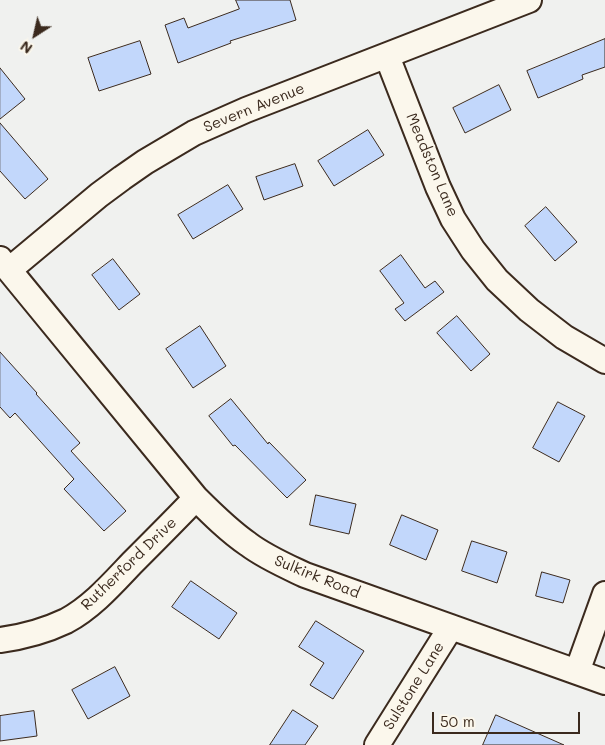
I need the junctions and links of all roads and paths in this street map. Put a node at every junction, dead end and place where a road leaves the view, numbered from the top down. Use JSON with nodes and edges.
{"nodes":[{"id":1,"x":529,"y":0,"type":"edge"},
{"id":2,"x":387,"y":56,"type":"junction"},
{"id":3,"x":5,"y":264,"type":"edge"},
{"id":4,"x":605,"y":362,"type":"edge"},
{"id":5,"x":196,"y":498,"type":"junction"},
{"id":6,"x":605,"y":594,"type":"edge"},
{"id":7,"x":452,"y":627,"type":"junction"},
{"id":8,"x":0,"y":640,"type":"edge"},
{"id":9,"x":577,"y":672,"type":"junction"},
{"id":10,"x":605,"y":682,"type":"edge"},
{"id":11,"x":376,"y":745,"type":"edge"}],
"edges":[{"from":1,"to":2,"type":"street","name":"Severn Avenue"},
{"from":2,"to":3,"type":"street","name":"Severn Avenue"},
{"from":2,"to":4,"type":"street","name":"Meadston Lane"},
{"from":3,"to":5,"type":"street","name":"Sulkirk Road"},
{"from":5,"to":7,"type":"street","name":"Sulkirk Road"},
{"from":5,"to":8,"type":"street","name":"Rutherford Drive"},
{"from":6,"to":9,"type":"street"},
{"from":7,"to":9,"type":"street","name":"Sulkirk Road"},
{"from":7,"to":11,"type":"street","name":"Sulstone Lane"},
{"from":9,"to":10,"type":"street","name":"Sulkirk Road"}]}
